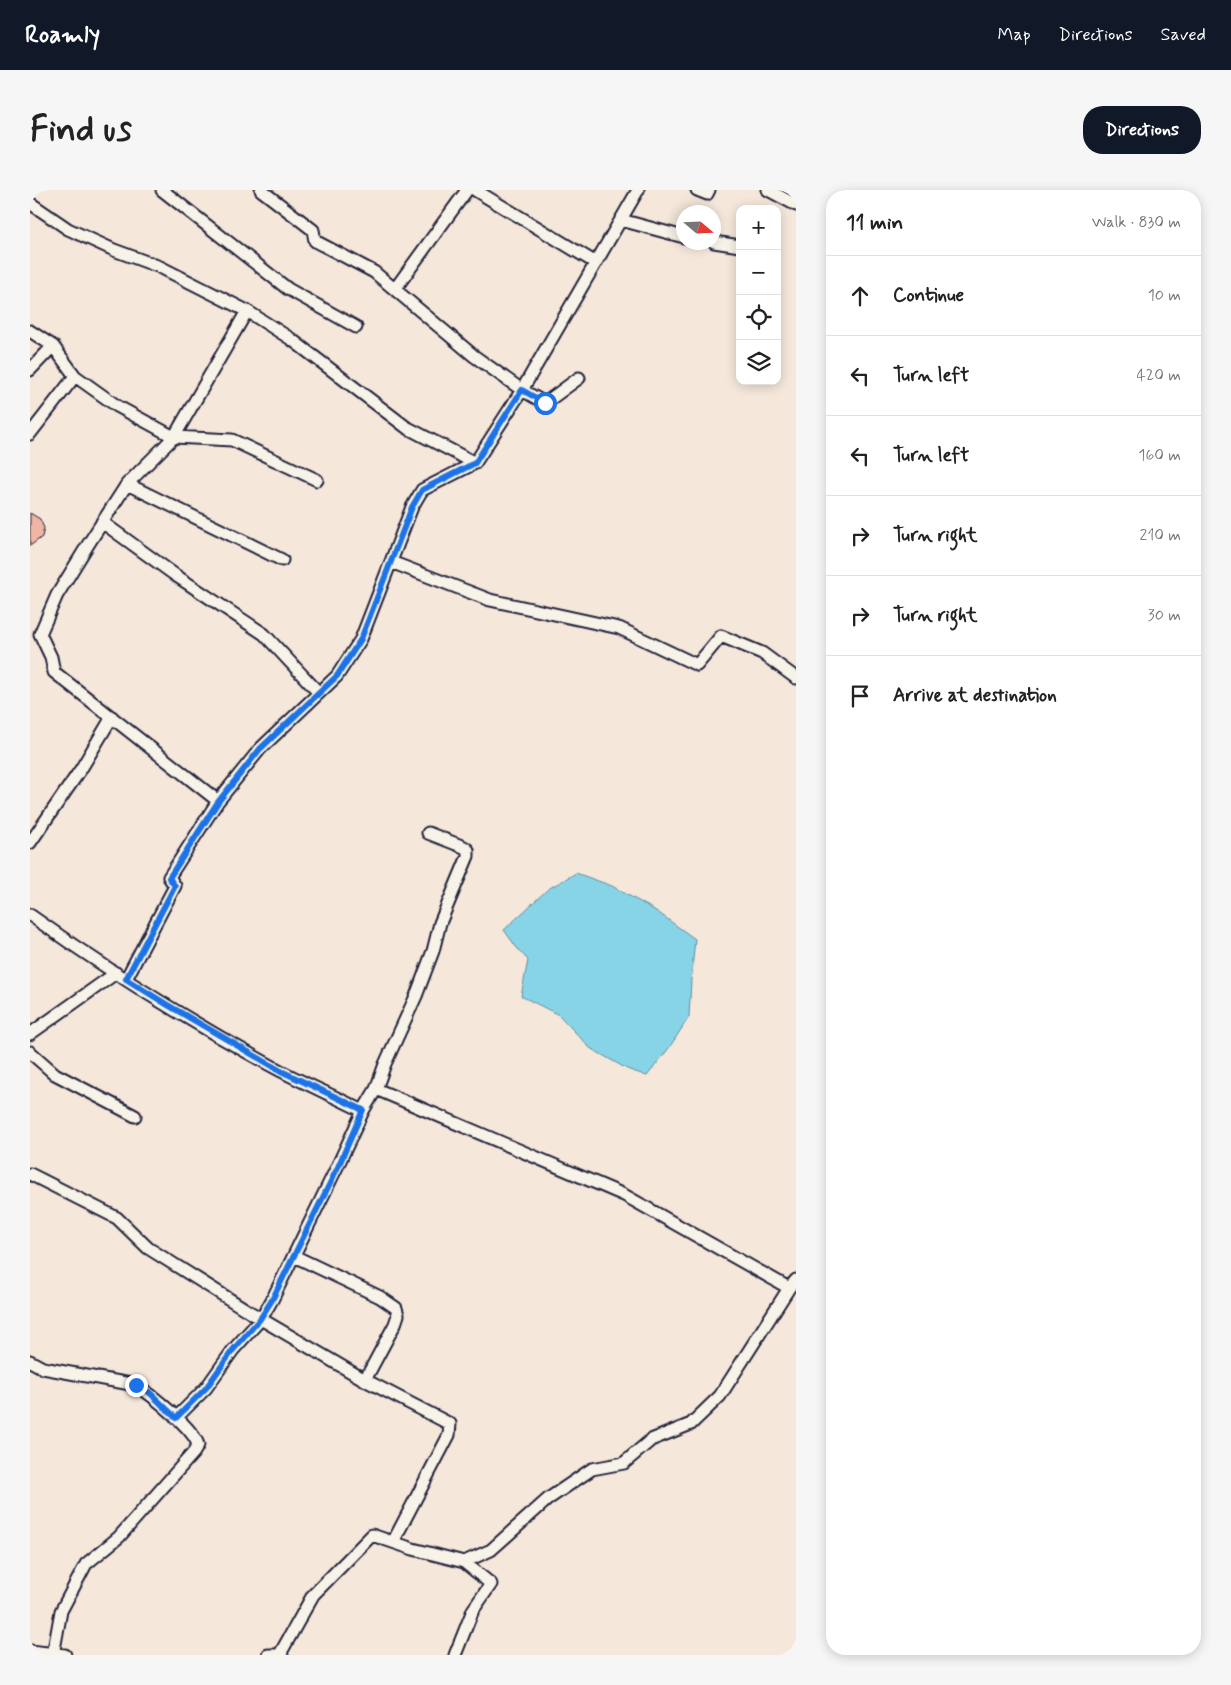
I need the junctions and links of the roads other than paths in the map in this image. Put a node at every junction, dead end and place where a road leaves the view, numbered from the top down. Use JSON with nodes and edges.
{"nodes":[{"id":1,"x":162,"y":190,"type":"edge"},
{"id":2,"x":261,"y":190,"type":"edge"},
{"id":3,"x":468,"y":190,"type":"edge"},
{"id":4,"x":475,"y":190,"type":"edge"},
{"id":5,"x":638,"y":190,"type":"edge"},
{"id":6,"x":697,"y":190,"type":"edge"},
{"id":7,"x":710,"y":190,"type":"edge"},
{"id":8,"x":768,"y":190,"type":"edge"},
{"id":9,"x":30,"y":203,"type":"edge"},
{"id":10,"x":796,"y":205,"type":"edge"},
{"id":11,"x":621,"y":220,"type":"junction"},
{"id":12,"x":676,"y":235,"type":"edge"},
{"id":13,"x":721,"y":243,"type":"edge"},
{"id":14,"x":736,"y":245,"type":"edge"},
{"id":15,"x":596,"y":263,"type":"junction"},
{"id":16,"x":395,"y":289,"type":"junction"},
{"id":17,"x":247,"y":311,"type":"junction"},
{"id":18,"x":356,"y":327,"type":"dead end"},
{"id":19,"x":30,"y":331,"type":"edge"},
{"id":20,"x":53,"y":346,"type":"junction"},
{"id":21,"x":30,"y":370,"type":"edge"},
{"id":22,"x":75,"y":376,"type":"junction"},
{"id":23,"x":579,"y":378,"type":"dead end"},
{"id":24,"x":522,"y":390,"type":"junction"},
{"id":25,"x":30,"y":434,"type":"edge"},
{"id":26,"x":174,"y":437,"type":"junction"},
{"id":27,"x":475,"y":463,"type":"junction"},
{"id":28,"x":317,"y":480,"type":"dead end"},
{"id":29,"x":127,"y":484,"type":"junction"},
{"id":30,"x":102,"y":522,"type":"junction"},
{"id":31,"x":282,"y":560,"type":"dead end"},
{"id":32,"x":391,"y":562,"type":"junction"},
{"id":33,"x":35,"y":636,"type":"edge"},
{"id":34,"x":796,"y":678,"type":"edge"},
{"id":35,"x":319,"y":693,"type":"junction"},
{"id":36,"x":112,"y":717,"type":"junction"},
{"id":37,"x":218,"y":802,"type":"junction"},
{"id":38,"x":428,"y":833,"type":"dead end"},
{"id":39,"x":30,"y":843,"type":"edge"},
{"id":40,"x":30,"y":915,"type":"edge"},
{"id":41,"x":121,"y":976,"type":"junction"},
{"id":42,"x":30,"y":1034,"type":"edge"},
{"id":43,"x":30,"y":1052,"type":"edge"},
{"id":44,"x":376,"y":1089,"type":"junction"},
{"id":45,"x":363,"y":1110,"type":"junction"},
{"id":46,"x":135,"y":1116,"type":"dead end"},
{"id":47,"x":30,"y":1174,"type":"edge"},
{"id":48,"x":294,"y":1256,"type":"junction"},
{"id":49,"x":792,"y":1284,"type":"edge"},
{"id":50,"x":260,"y":1319,"type":"junction"},
{"id":51,"x":30,"y":1361,"type":"edge"},
{"id":52,"x":365,"y":1380,"type":"junction"},
{"id":53,"x":176,"y":1418,"type":"junction"},
{"id":54,"x":393,"y":1542,"type":"junction"},
{"id":55,"x":464,"y":1562,"type":"junction"},
{"id":56,"x":30,"y":1651,"type":"edge"},
{"id":57,"x":54,"y":1655,"type":"edge"},
{"id":58,"x":65,"y":1655,"type":"edge"},
{"id":59,"x":268,"y":1655,"type":"edge"},
{"id":60,"x":281,"y":1655,"type":"edge"},
{"id":61,"x":455,"y":1655,"type":"edge"}],
"edges":[{"from":1,"to":18,"type":"street"},
{"from":2,"to":16,"type":"street"},
{"from":3,"to":16,"type":"street"},
{"from":4,"to":15,"type":"street"},
{"from":5,"to":11,"type":"street"},
{"from":6,"to":7,"type":"street"},
{"from":8,"to":10,"type":"street"},
{"from":9,"to":17,"type":"street"},
{"from":11,"to":12,"type":"street"},
{"from":11,"to":15,"type":"street"},
{"from":13,"to":14,"type":"street"},
{"from":15,"to":24,"type":"street"},
{"from":16,"to":24,"type":"street"},
{"from":17,"to":26,"type":"street"},
{"from":17,"to":27,"type":"street"},
{"from":19,"to":20,"type":"street"},
{"from":20,"to":21,"type":"street"},
{"from":20,"to":22,"type":"street"},
{"from":22,"to":25,"type":"street"},
{"from":22,"to":26,"type":"street"},
{"from":23,"to":24,"type":"street"},
{"from":24,"to":27,"type":"street"},
{"from":26,"to":28,"type":"street"},
{"from":26,"to":29,"type":"street"},
{"from":27,"to":32,"type":"street"},
{"from":29,"to":30,"type":"street"},
{"from":29,"to":31,"type":"street"},
{"from":30,"to":33,"type":"street"},
{"from":30,"to":35,"type":"street"},
{"from":32,"to":34,"type":"street"},
{"from":32,"to":35,"type":"street"},
{"from":33,"to":36,"type":"street"},
{"from":35,"to":37,"type":"street"},
{"from":36,"to":37,"type":"street"},
{"from":36,"to":39,"type":"street"},
{"from":37,"to":41,"type":"street"},
{"from":38,"to":44,"type":"street"},
{"from":40,"to":41,"type":"street"},
{"from":41,"to":42,"type":"street"},
{"from":41,"to":45,"type":"street"},
{"from":43,"to":46,"type":"street"},
{"from":44,"to":45,"type":"street"},
{"from":44,"to":49,"type":"street"},
{"from":45,"to":48,"type":"street"},
{"from":47,"to":50,"type":"street"},
{"from":48,"to":50,"type":"street"},
{"from":48,"to":52,"type":"street"},
{"from":49,"to":55,"type":"street"},
{"from":50,"to":52,"type":"street"},
{"from":50,"to":53,"type":"street"},
{"from":51,"to":53,"type":"street"},
{"from":52,"to":54,"type":"street"},
{"from":53,"to":57,"type":"street"},
{"from":54,"to":55,"type":"street"},
{"from":54,"to":60,"type":"street"},
{"from":55,"to":61,"type":"street"},
{"from":56,"to":57,"type":"street"},
{"from":57,"to":58,"type":"street"},
{"from":59,"to":60,"type":"street"}]}
